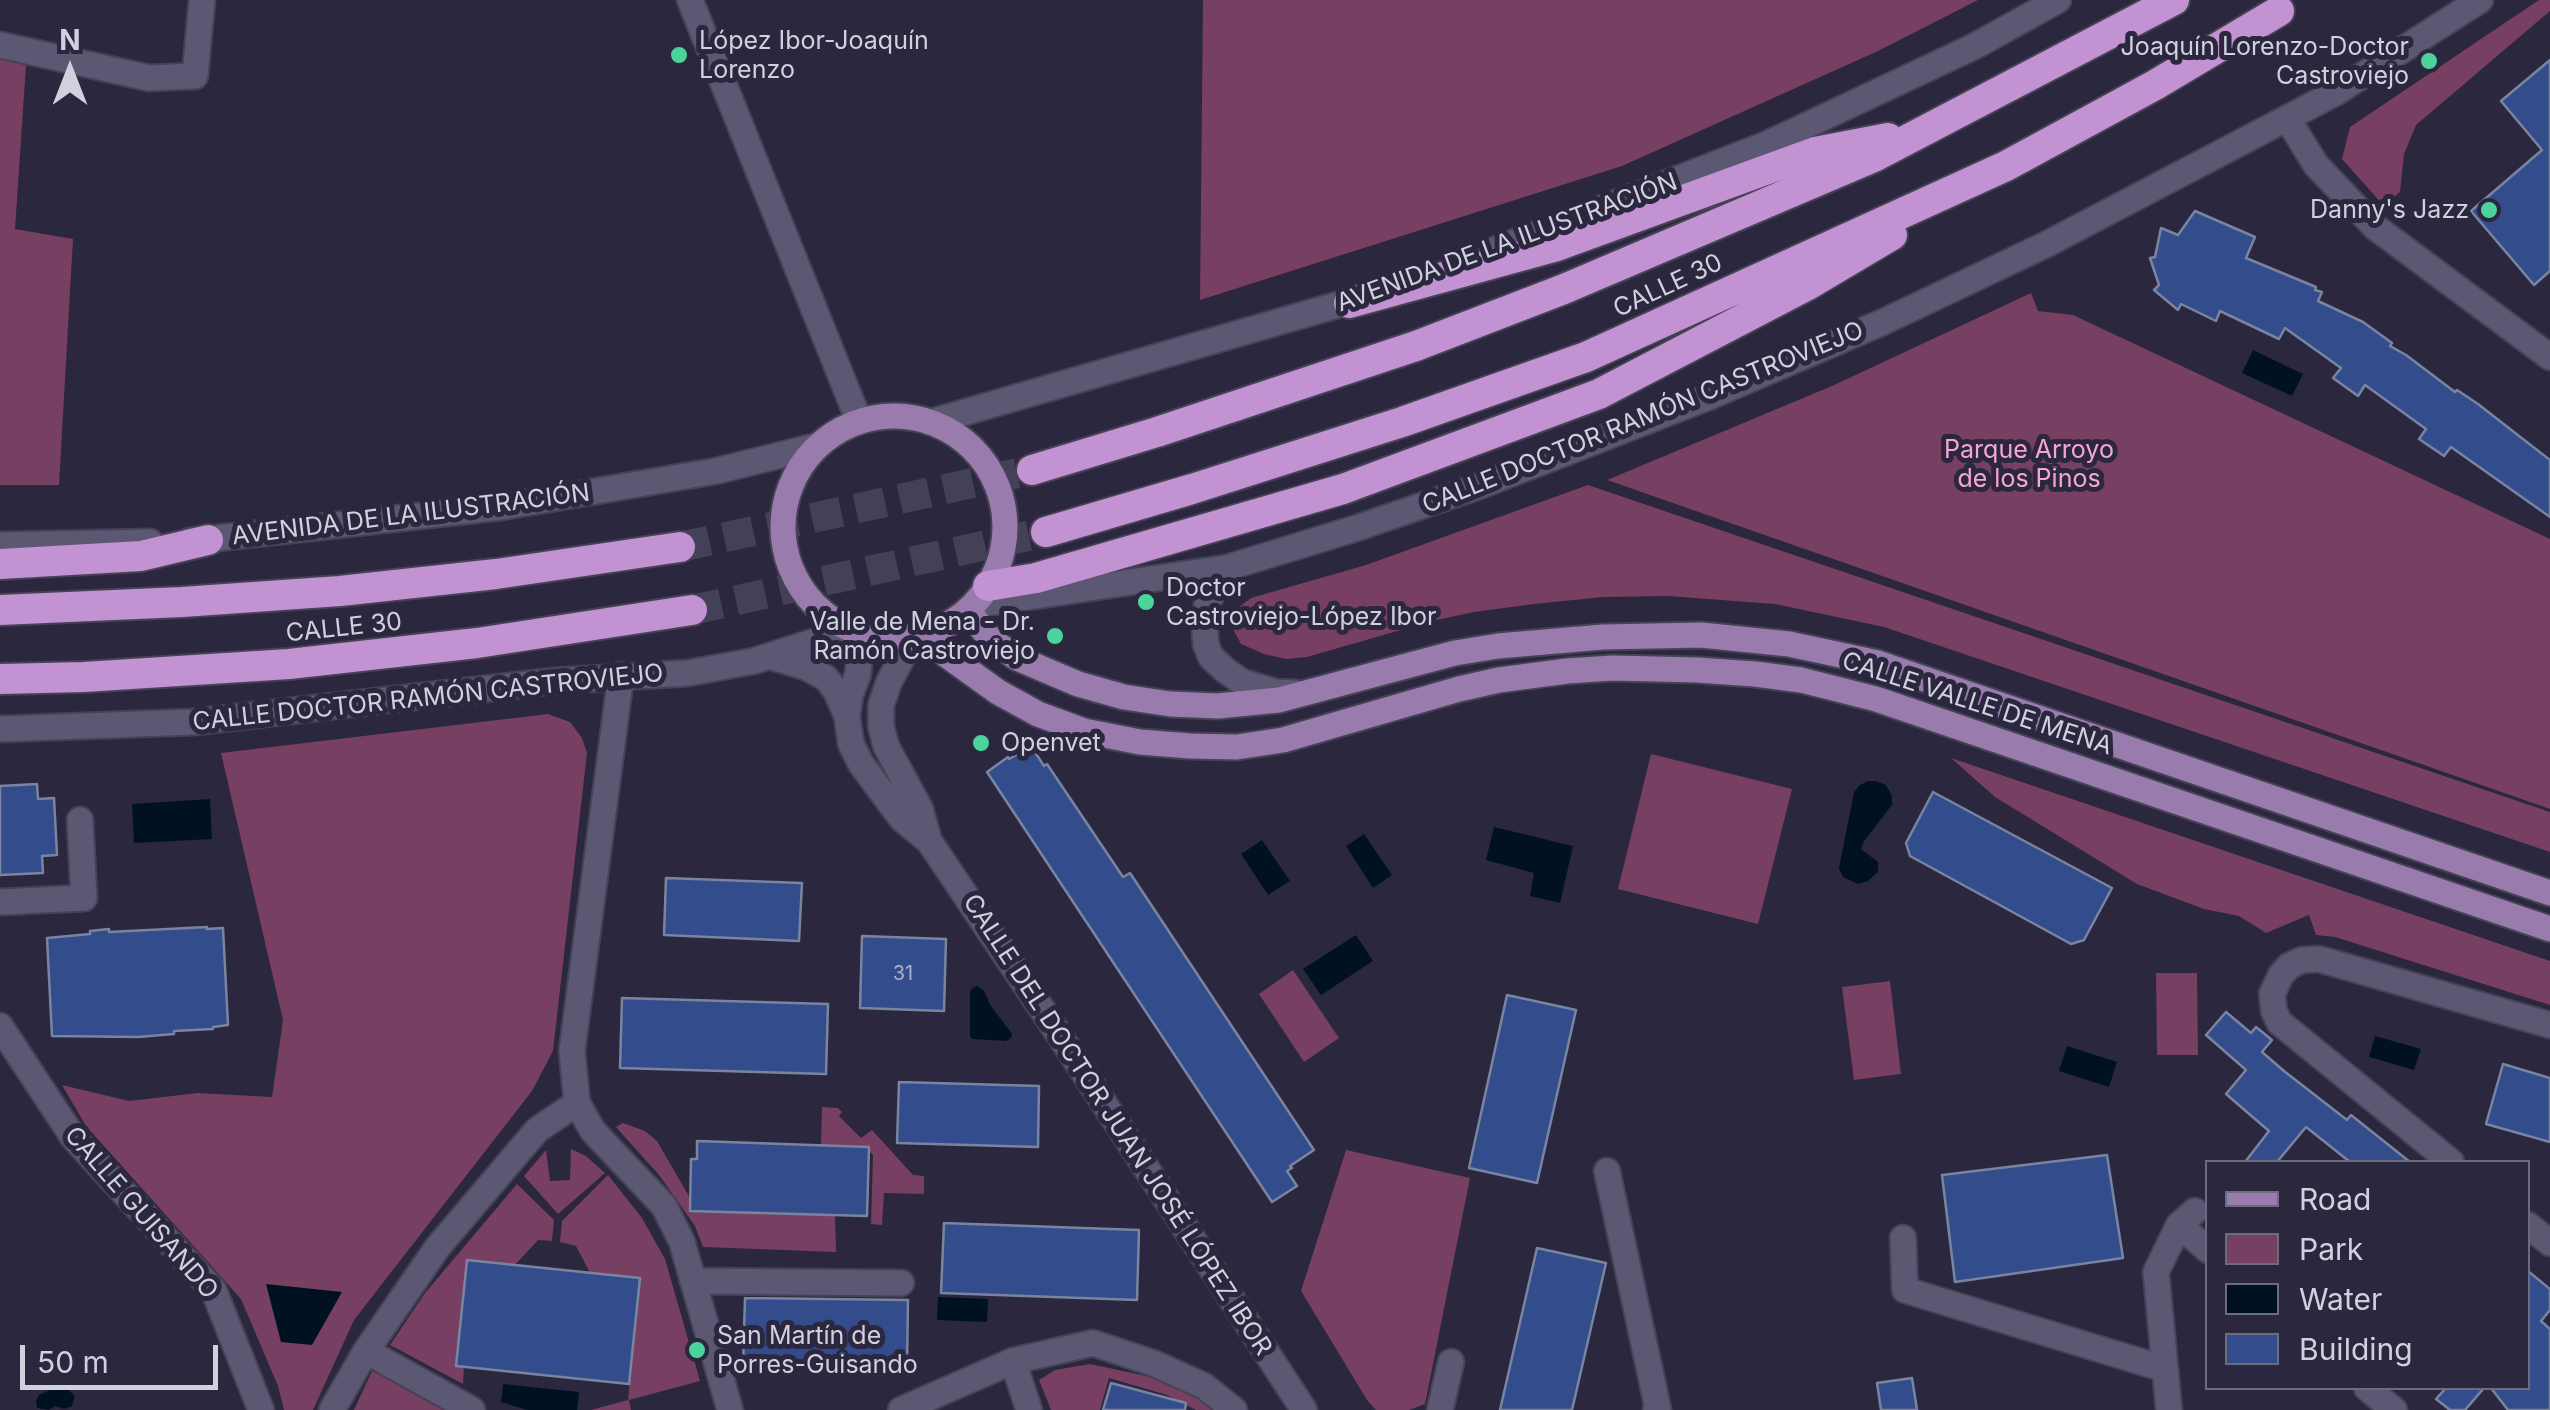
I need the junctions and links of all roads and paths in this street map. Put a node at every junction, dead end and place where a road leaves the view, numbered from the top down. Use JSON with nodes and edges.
{"nodes":[{"id":1,"x":202,"y":0,"type":"edge"},
{"id":2,"x":690,"y":0,"type":"edge"},
{"id":3,"x":2058,"y":0,"type":"edge"},
{"id":4,"x":2174,"y":0,"type":"edge"},
{"id":5,"x":2480,"y":0,"type":"edge"},
{"id":6,"x":2279,"y":12,"type":"dead end"},
{"id":7,"x":0,"y":44,"type":"edge"},
{"id":8,"x":2287,"y":118,"type":"junction"},
{"id":9,"x":1930,"y":130,"type":"junction"},
{"id":10,"x":2006,"y":166,"type":"junction"},
{"id":11,"x":1350,"y":303,"type":"junction"},
{"id":12,"x":2550,"y":358,"type":"edge"},
{"id":13,"x":859,"y":422,"type":"junction"},
{"id":14,"x":931,"y":422,"type":"junction"},
{"id":15,"x":817,"y":446,"type":"junction"},
{"id":16,"x":1032,"y":470,"type":"tunnel mouth"},
{"id":17,"x":1046,"y":532,"type":"tunnel mouth"},
{"id":18,"x":208,"y":540,"type":"junction"},
{"id":19,"x":0,"y":545,"type":"edge"},
{"id":20,"x":680,"y":547,"type":"tunnel mouth"},
{"id":21,"x":0,"y":564,"type":"edge"},
{"id":22,"x":1226,"y":568,"type":"junction"},
{"id":23,"x":977,"y":600,"type":"junction"},
{"id":24,"x":0,"y":610,"type":"edge"},
{"id":25,"x":692,"y":610,"type":"tunnel mouth"},
{"id":26,"x":854,"y":632,"type":"junction"},
{"id":27,"x":916,"y":637,"type":"junction"},
{"id":28,"x":769,"y":656,"type":"junction"},
{"id":29,"x":621,"y":675,"type":"junction"},
{"id":30,"x":0,"y":679,"type":"edge"},
{"id":31,"x":1311,"y":693,"type":"junction"},
{"id":32,"x":848,"y":717,"type":"junction"},
{"id":33,"x":0,"y":729,"type":"edge"},
{"id":34,"x":80,"y":820,"type":"dead end"},
{"id":35,"x":930,"y":841,"type":"junction"},
{"id":36,"x":2550,"y":893,"type":"edge"},
{"id":37,"x":0,"y":902,"type":"edge"},
{"id":38,"x":2550,"y":929,"type":"edge"},
{"id":39,"x":2550,"y":1025,"type":"edge"},
{"id":40,"x":0,"y":1026,"type":"edge"},
{"id":41,"x":577,"y":1103,"type":"junction"},
{"id":42,"x":2450,"y":1160,"type":"edge"},
{"id":43,"x":1607,"y":1171,"type":"dead end"},
{"id":44,"x":2530,"y":1227,"type":"edge"},
{"id":45,"x":1903,"y":1238,"type":"dead end"},
{"id":46,"x":2550,"y":1243,"type":"edge"},
{"id":47,"x":2205,"y":1245,"type":"edge"},
{"id":48,"x":693,"y":1281,"type":"junction"},
{"id":49,"x":901,"y":1283,"type":"dead end"},
{"id":50,"x":366,"y":1351,"type":"junction"},
{"id":51,"x":1012,"y":1361,"type":"junction"},
{"id":52,"x":1450,"y":1362,"type":"dead end"},
{"id":53,"x":2164,"y":1369,"type":"junction"},
{"id":54,"x":2369,"y":1390,"type":"edge"},
{"id":55,"x":2391,"y":1409,"type":"edge"},
{"id":56,"x":261,"y":1410,"type":"edge"},
{"id":57,"x":332,"y":1410,"type":"edge"},
{"id":58,"x":472,"y":1410,"type":"edge"},
{"id":59,"x":730,"y":1410,"type":"edge"},
{"id":60,"x":900,"y":1410,"type":"edge"},
{"id":61,"x":1029,"y":1410,"type":"edge"},
{"id":62,"x":1234,"y":1410,"type":"edge"},
{"id":63,"x":1304,"y":1410,"type":"edge"},
{"id":64,"x":1440,"y":1410,"type":"edge"},
{"id":65,"x":1656,"y":1410,"type":"edge"},
{"id":66,"x":2169,"y":1410,"type":"edge"}],
"edges":[{"from":1,"to":7,"type":"street"},
{"from":2,"to":13,"type":"street"},
{"from":3,"to":11,"type":"street","name":"AVENIDA DE LA ILUSTRACIÓN"},
{"from":4,"to":9,"type":"highway","name":"CALLE 30"},
{"from":5,"to":8,"type":"street","name":"CALLE DOCTOR RAMÓN CASTROVIEJO"},
{"from":6,"to":10,"type":"highway","name":"CALLE 30"},
{"from":8,"to":12,"type":"street"},
{"from":8,"to":22,"type":"street","name":"CALLE DOCTOR RAMÓN CASTROVIEJO"},
{"from":9,"to":11,"type":"highway"},
{"from":9,"to":16,"type":"highway","name":"CALLE 30"},
{"from":10,"to":17,"type":"highway","name":"CALLE 30"},
{"from":10,"to":23,"type":"highway"},
{"from":11,"to":14,"type":"street","name":"AVENIDA DE LA ILUSTRACIÓN"},
{"from":13,"to":14,"type":"main road"},
{"from":13,"to":15,"type":"main road"},
{"from":14,"to":23,"type":"main road"},
{"from":15,"to":18,"type":"street","name":"AVENIDA DE LA ILUSTRACIÓN"},
{"from":15,"to":26,"type":"main road"},
{"from":18,"to":19,"type":"street","name":"AVENIDA DE LA ILUSTRACIÓN"},
{"from":18,"to":21,"type":"highway"},
{"from":20,"to":24,"type":"highway","name":"CALLE 30"},
{"from":22,"to":23,"type":"street","name":"CALLE DOCTOR RAMÓN CASTROVIEJO"},
{"from":22,"to":31,"type":"street"},
{"from":23,"to":27,"type":"main road"},
{"from":23,"to":31,"type":"main road","name":"CALLE VALLE DE MENA"},
{"from":25,"to":30,"type":"highway","name":"CALLE 30"},
{"from":26,"to":27,"type":"main road"},
{"from":26,"to":28,"type":"street","name":"CALLE DOCTOR RAMÓN CASTROVIEJO"},
{"from":26,"to":32,"type":"street"},
{"from":27,"to":35,"type":"street"},
{"from":27,"to":38,"type":"main road","name":"CALLE VALLE DE MENA"},
{"from":28,"to":29,"type":"street","name":"CALLE DOCTOR RAMÓN CASTROVIEJO"},
{"from":28,"to":32,"type":"street"},
{"from":29,"to":33,"type":"street","name":"CALLE DOCTOR RAMÓN CASTROVIEJO"},
{"from":29,"to":41,"type":"street"},
{"from":31,"to":36,"type":"main road","name":"CALLE VALLE DE MENA"},
{"from":32,"to":35,"type":"street"},
{"from":34,"to":37,"type":"street"},
{"from":35,"to":63,"type":"street","name":"CALLE DEL DOCTOR JUAN JOSÉ LÓPEZ IBOR"},
{"from":39,"to":42,"type":"street"},
{"from":40,"to":56,"type":"street","name":"CALLE GUISANDO"},
{"from":41,"to":48,"type":"street"},
{"from":41,"to":50,"type":"street"},
{"from":43,"to":65,"type":"street"},
{"from":44,"to":46,"type":"street"},
{"from":45,"to":53,"type":"street"},
{"from":47,"to":53,"type":"street"},
{"from":48,"to":49,"type":"street"},
{"from":48,"to":59,"type":"street"},
{"from":50,"to":57,"type":"street"},
{"from":50,"to":58,"type":"street"},
{"from":51,"to":60,"type":"street"},
{"from":51,"to":61,"type":"street"},
{"from":51,"to":62,"type":"street"},
{"from":52,"to":64,"type":"street"},
{"from":53,"to":66,"type":"street"},
{"from":54,"to":55,"type":"street"}]}
